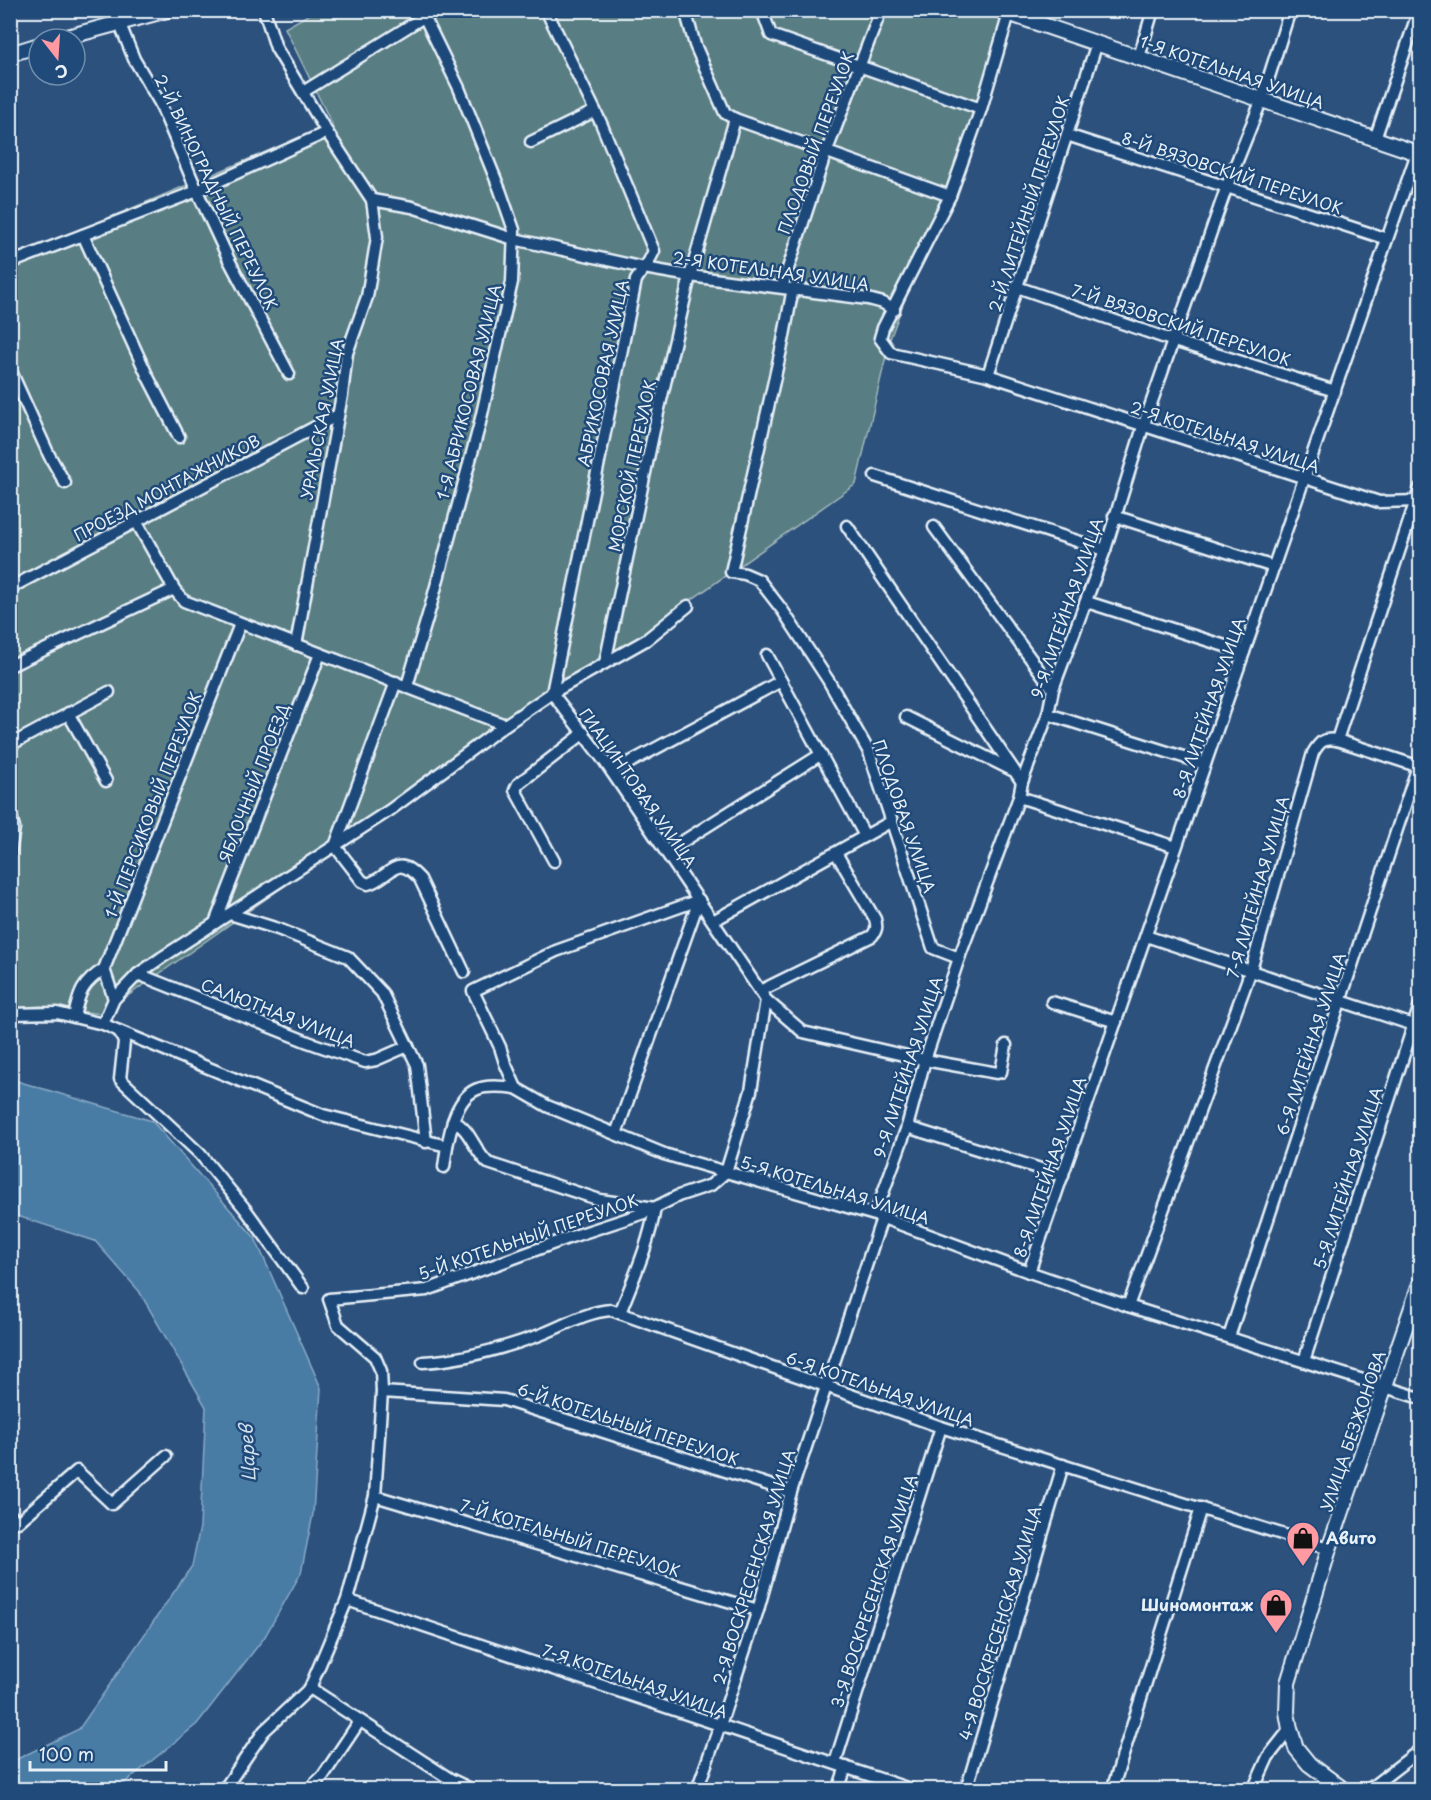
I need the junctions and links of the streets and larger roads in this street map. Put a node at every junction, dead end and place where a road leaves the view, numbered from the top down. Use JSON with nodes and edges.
{"nodes":[{"id":1,"x":167,"y":10,"type":"edge"},
{"id":2,"x":264,"y":10,"type":"edge"},
{"id":3,"x":435,"y":10,"type":"edge"},
{"id":4,"x":546,"y":10,"type":"edge"},
{"id":5,"x":685,"y":10,"type":"edge"},
{"id":6,"x":762,"y":10,"type":"edge"},
{"id":7,"x":881,"y":10,"type":"edge"},
{"id":8,"x":1153,"y":10,"type":"edge"},
{"id":9,"x":1290,"y":10,"type":"edge"},
{"id":10,"x":1419,"y":10,"type":"edge"},
{"id":11,"x":1006,"y":12,"type":"edge"},
{"id":12,"x":423,"y":14,"type":"edge"},
{"id":13,"x":119,"y":22,"type":"junction"},
{"id":14,"x":87,"y":31,"type":"edge"},
{"id":15,"x":1097,"y":43,"type":"junction"},
{"id":16,"x":27,"y":49,"type":"edge"},
{"id":17,"x":10,"y":54,"type":"edge"},
{"id":18,"x":1139,"y":57,"type":"junction"},
{"id":19,"x":860,"y":66,"type":"junction"},
{"id":20,"x":303,"y":92,"type":"junction"},
{"id":21,"x":1262,"y":99,"type":"junction"},
{"id":22,"x":981,"y":110,"type":"junction"},
{"id":23,"x":595,"y":111,"type":"junction"},
{"id":24,"x":735,"y":119,"type":"junction"},
{"id":25,"x":327,"y":132,"type":"junction"},
{"id":26,"x":1067,"y":135,"type":"junction"},
{"id":27,"x":1375,"y":138,"type":"junction"},
{"id":28,"x":531,"y":142,"type":"dead end"},
{"id":29,"x":827,"y":152,"type":"junction"},
{"id":30,"x":1419,"y":153,"type":"edge"},
{"id":31,"x":1227,"y":186,"type":"junction"},
{"id":32,"x":197,"y":191,"type":"junction"},
{"id":33,"x":950,"y":196,"type":"junction"},
{"id":34,"x":372,"y":200,"type":"junction"},
{"id":35,"x":83,"y":235,"type":"junction"},
{"id":36,"x":514,"y":238,"type":"junction"},
{"id":37,"x":1388,"y":239,"type":"junction"},
{"id":38,"x":10,"y":263,"type":"edge"},
{"id":39,"x":644,"y":268,"type":"junction"},
{"id":40,"x":690,"y":276,"type":"junction"},
{"id":41,"x":1017,"y":287,"type":"junction"},
{"id":42,"x":787,"y":288,"type":"junction"},
{"id":43,"x":894,"y":310,"type":"junction"},
{"id":44,"x":1174,"y":341,"type":"junction"},
{"id":45,"x":10,"y":369,"type":"edge"},
{"id":46,"x":289,"y":374,"type":"dead end"},
{"id":47,"x":988,"y":375,"type":"junction"},
{"id":48,"x":1335,"y":391,"type":"junction"},
{"id":49,"x":338,"y":415,"type":"junction"},
{"id":50,"x":1143,"y":427,"type":"junction"},
{"id":51,"x":179,"y":437,"type":"dead end"},
{"id":52,"x":875,"y":476,"type":"dead end"},
{"id":53,"x":1304,"y":479,"type":"junction"},
{"id":54,"x":65,"y":483,"type":"dead end"},
{"id":55,"x":1420,"y":488,"type":"edge"},
{"id":56,"x":1419,"y":500,"type":"edge"},
{"id":57,"x":1114,"y":516,"type":"junction"},
{"id":58,"x":136,"y":521,"type":"junction"},
{"id":59,"x":847,"y":526,"type":"dead end"},
{"id":60,"x":934,"y":527,"type":"dead end"},
{"id":61,"x":1105,"y":550,"type":"junction"},
{"id":62,"x":1274,"y":567,"type":"junction"},
{"id":63,"x":731,"y":572,"type":"joint"},
{"id":64,"x":10,"y":588,"type":"edge"},
{"id":65,"x":174,"y":589,"type":"junction"},
{"id":66,"x":1087,"y":602,"type":"junction"},
{"id":67,"x":688,"y":606,"type":"dead end"},
{"id":68,"x":240,"y":624,"type":"junction"},
{"id":69,"x":296,"y":645,"type":"junction"},
{"id":70,"x":1244,"y":652,"type":"junction"},
{"id":71,"x":320,"y":654,"type":"junction"},
{"id":72,"x":767,"y":655,"type":"dead end"},
{"id":73,"x":605,"y":663,"type":"junction"},
{"id":74,"x":10,"y":666,"type":"edge"},
{"id":75,"x":781,"y":681,"type":"junction"},
{"id":76,"x":401,"y":684,"type":"junction"},
{"id":77,"x":1053,"y":689,"type":"junction"},
{"id":78,"x":109,"y":692,"type":"dead end"},
{"id":79,"x":552,"y":693,"type":"junction"},
{"id":80,"x":68,"y":713,"type":"junction"},
{"id":81,"x":1048,"y":714,"type":"junction"},
{"id":82,"x":906,"y":717,"type":"dead end"},
{"id":83,"x":505,"y":725,"type":"junction"},
{"id":84,"x":584,"y":734,"type":"junction"},
{"id":85,"x":1337,"y":740,"type":"junction"},
{"id":86,"x":10,"y":745,"type":"edge"},
{"id":87,"x":820,"y":754,"type":"junction"},
{"id":88,"x":1205,"y":764,"type":"junction"},
{"id":89,"x":1420,"y":765,"type":"edge"},
{"id":90,"x":612,"y":772,"type":"junction"},
{"id":91,"x":1015,"y":772,"type":"junction"},
{"id":92,"x":106,"y":781,"type":"dead end"},
{"id":93,"x":1022,"y":782,"type":"junction"},
{"id":94,"x":1019,"y":797,"type":"junction"},
{"id":95,"x":10,"y":811,"type":"edge"},
{"id":96,"x":892,"y":821,"type":"junction"},
{"id":97,"x":866,"y":836,"type":"junction"},
{"id":98,"x":335,"y":846,"type":"junction"},
{"id":99,"x":1176,"y":847,"type":"junction"},
{"id":100,"x":666,"y":852,"type":"junction"},
{"id":101,"x":10,"y":853,"type":"edge"},
{"id":102,"x":836,"y":853,"type":"junction"},
{"id":103,"x":554,"y":861,"type":"dead end"},
{"id":104,"x":699,"y":900,"type":"junction"},
{"id":105,"x":230,"y":914,"type":"junction"},
{"id":106,"x":713,"y":921,"type":"junction"},
{"id":107,"x":215,"y":923,"type":"junction"},
{"id":108,"x":1146,"y":936,"type":"junction"},
{"id":109,"x":959,"y":958,"type":"junction"},
{"id":110,"x":104,"y":969,"type":"junction"},
{"id":111,"x":1251,"y":970,"type":"junction"},
{"id":112,"x":464,"y":972,"type":"dead end"},
{"id":113,"x":138,"y":974,"type":"junction"},
{"id":114,"x":763,"y":995,"type":"junction"},
{"id":115,"x":114,"y":999,"type":"junction"},
{"id":116,"x":1341,"y":1000,"type":"junction"},
{"id":117,"x":1052,"y":1002,"type":"dead end"},
{"id":118,"x":1420,"y":1005,"type":"edge"},
{"id":119,"x":10,"y":1014,"type":"edge"},
{"id":120,"x":74,"y":1017,"type":"junction"},
{"id":121,"x":1116,"y":1022,"type":"junction"},
{"id":122,"x":104,"y":1024,"type":"junction"},
{"id":123,"x":1417,"y":1026,"type":"edge"},
{"id":124,"x":119,"y":1031,"type":"junction"},
{"id":125,"x":1006,"y":1045,"type":"dead end"},
{"id":126,"x":408,"y":1046,"type":"junction"},
{"id":127,"x":925,"y":1060,"type":"junction"},
{"id":128,"x":516,"y":1088,"type":"junction"},
{"id":129,"x":453,"y":1121,"type":"junction"},
{"id":130,"x":907,"y":1127,"type":"junction"},
{"id":131,"x":616,"y":1134,"type":"junction"},
{"id":132,"x":426,"y":1142,"type":"junction"},
{"id":133,"x":447,"y":1146,"type":"junction"},
{"id":134,"x":444,"y":1167,"type":"dead end"},
{"id":135,"x":726,"y":1172,"type":"junction"},
{"id":136,"x":1062,"y":1176,"type":"junction"},
{"id":137,"x":655,"y":1208,"type":"junction"},
{"id":138,"x":879,"y":1216,"type":"junction"},
{"id":139,"x":1029,"y":1272,"type":"junction"},
{"id":140,"x":1420,"y":1284,"type":"edge"},
{"id":141,"x":303,"y":1288,"type":"dead end"},
{"id":142,"x":1128,"y":1306,"type":"junction"},
{"id":143,"x":620,"y":1313,"type":"junction"},
{"id":144,"x":1230,"y":1337,"type":"junction"},
{"id":145,"x":1304,"y":1361,"type":"junction"},
{"id":146,"x":423,"y":1362,"type":"dead end"},
{"id":147,"x":827,"y":1386,"type":"junction"},
{"id":148,"x":1386,"y":1388,"type":"junction"},
{"id":149,"x":382,"y":1392,"type":"junction"},
{"id":150,"x":1420,"y":1398,"type":"edge"},
{"id":151,"x":941,"y":1427,"type":"junction"},
{"id":152,"x":166,"y":1456,"type":"dead end"},
{"id":153,"x":1063,"y":1465,"type":"junction"},
{"id":154,"x":791,"y":1492,"type":"junction"},
{"id":155,"x":375,"y":1496,"type":"junction"},
{"id":156,"x":1201,"y":1508,"type":"junction"},
{"id":157,"x":10,"y":1515,"type":"edge"},
{"id":158,"x":1329,"y":1549,"type":"junction"},
{"id":159,"x":347,"y":1600,"type":"junction"},
{"id":160,"x":758,"y":1610,"type":"junction"},
{"id":161,"x":310,"y":1688,"type":"junction"},
{"id":162,"x":359,"y":1722,"type":"junction"},
{"id":163,"x":720,"y":1725,"type":"junction"},
{"id":164,"x":1290,"y":1729,"type":"junction"},
{"id":165,"x":1420,"y":1749,"type":"edge"},
{"id":166,"x":841,"y":1765,"type":"junction"},
{"id":167,"x":450,"y":1779,"type":"junction"},
{"id":168,"x":221,"y":1790,"type":"edge"},
{"id":169,"x":308,"y":1790,"type":"edge"},
{"id":170,"x":444,"y":1790,"type":"edge"},
{"id":171,"x":473,"y":1790,"type":"edge"},
{"id":172,"x":697,"y":1790,"type":"edge"},
{"id":173,"x":837,"y":1790,"type":"edge"},
{"id":174,"x":913,"y":1790,"type":"edge"},
{"id":175,"x":966,"y":1790,"type":"edge"},
{"id":176,"x":1112,"y":1790,"type":"edge"},
{"id":177,"x":1253,"y":1790,"type":"edge"},
{"id":178,"x":1344,"y":1790,"type":"edge"},
{"id":179,"x":1368,"y":1790,"type":"edge"}],
"edges":[{"from":1,"to":13,"type":"street"},
{"from":2,"to":20,"type":"street"},
{"from":3,"to":12,"type":"street"},
{"from":4,"to":23,"type":"street","name":"АБРИКОСОВАЯ УЛИЦА"},
{"from":5,"to":24,"type":"street"},
{"from":6,"to":19,"type":"street"},
{"from":7,"to":19,"type":"street","name":"ПЛОДОВЫЙ ПЕРЕУЛОК"},
{"from":8,"to":18,"type":"street"},
{"from":9,"to":21,"type":"street","name":"9-Я ЛИТЕЙНАЯ УЛИЦА"},
{"from":10,"to":27,"type":"street"},
{"from":11,"to":15,"type":"street","name":"1-Я КОТЕЛЬНАЯ УЛИЦА"},
{"from":11,"to":22,"type":"street"},
{"from":12,"to":20,"type":"street"},
{"from":12,"to":36,"type":"street","name":"1-Я АБРИКОСОВАЯ УЛИЦА"},
{"from":13,"to":14,"type":"street"},
{"from":13,"to":32,"type":"street","name":"2-Й ВИНОГРАДНЫЙ ПЕРЕУЛОК"},
{"from":15,"to":18,"type":"street","name":"1-Я КОТЕЛЬНАЯ УЛИЦА"},
{"from":15,"to":26,"type":"street","name":"2-Й ЛИТЕЙНЫЙ ПЕРЕУЛОК"},
{"from":16,"to":17,"type":"street"},
{"from":18,"to":21,"type":"street","name":"1-Я КОТЕЛЬНАЯ УЛИЦА"},
{"from":19,"to":22,"type":"street"},
{"from":19,"to":29,"type":"street","name":"ПЛОДОВЫЙ ПЕРЕУЛОК"},
{"from":20,"to":25,"type":"street"},
{"from":21,"to":27,"type":"street","name":"1-Я КОТЕЛЬНАЯ УЛИЦА"},
{"from":21,"to":31,"type":"street","name":"9-Я ЛИТЕЙНАЯ УЛИЦА"},
{"from":22,"to":33,"type":"street"},
{"from":23,"to":28,"type":"street"},
{"from":23,"to":39,"type":"street","name":"АБРИКОСОВАЯ УЛИЦА"},
{"from":24,"to":29,"type":"street"},
{"from":24,"to":40,"type":"street","name":"МОРСКОЙ ПЕРЕУЛОК"},
{"from":25,"to":32,"type":"street"},
{"from":25,"to":34,"type":"street"},
{"from":26,"to":31,"type":"street","name":"8-Й ВЯЗОВСКИЙ ПЕРЕУЛОК"},
{"from":26,"to":41,"type":"street","name":"2-Й ЛИТЕЙНЫЙ ПЕРЕУЛОК"},
{"from":27,"to":30,"type":"street","name":"1-Я КОТЕЛЬНАЯ УЛИЦА"},
{"from":29,"to":33,"type":"street"},
{"from":29,"to":42,"type":"street","name":"ПЛОДОВЫЙ ПЕРЕУЛОК"},
{"from":30,"to":37,"type":"street","name":"8-Я ЛИТЕЙНАЯ УЛИЦА"},
{"from":31,"to":37,"type":"street","name":"8-Й ВЯЗОВСКИЙ ПЕРЕУЛОК"},
{"from":31,"to":44,"type":"street","name":"9-Я ЛИТЕЙНАЯ УЛИЦА"},
{"from":32,"to":35,"type":"street"},
{"from":32,"to":46,"type":"street","name":"2-Й ВИНОГРАДНЫЙ ПЕРЕУЛОК"},
{"from":33,"to":43,"type":"street"},
{"from":34,"to":36,"type":"street","name":"2-Я КОТЕЛЬНАЯ УЛИЦА"},
{"from":34,"to":49,"type":"street","name":"УРАЛЬСКАЯ УЛИЦА"},
{"from":35,"to":38,"type":"street"},
{"from":35,"to":51,"type":"street"},
{"from":36,"to":39,"type":"street","name":"2-Я КОТЕЛЬНАЯ УЛИЦА"},
{"from":36,"to":76,"type":"street","name":"1-Я АБРИКОСОВАЯ УЛИЦА"},
{"from":37,"to":48,"type":"street","name":"8-Я ЛИТЕЙНАЯ УЛИЦА"},
{"from":39,"to":40,"type":"street","name":"2-Я КОТЕЛЬНАЯ УЛИЦА"},
{"from":39,"to":79,"type":"street","name":"АБРИКОСОВАЯ УЛИЦА"},
{"from":40,"to":42,"type":"street","name":"2-Я КОТЕЛЬНАЯ УЛИЦА"},
{"from":40,"to":73,"type":"street","name":"МОРСКОЙ ПЕРЕУЛОК"},
{"from":41,"to":44,"type":"street","name":"7-Й ВЯЗОВСКИЙ ПЕРЕУЛОК"},
{"from":41,"to":47,"type":"street","name":"2-Й ЛИТЕЙНЫЙ ПЕРЕУЛОК"},
{"from":42,"to":43,"type":"street","name":"2-Я КОТЕЛЬНАЯ УЛИЦА"},
{"from":42,"to":63,"type":"street","name":"ПЛОДОВЫЙ ПЕРЕУЛОК"},
{"from":43,"to":47,"type":"street","name":"2-Я КОТЕЛЬНАЯ УЛИЦА"},
{"from":44,"to":48,"type":"street","name":"7-Й ВЯЗОВСКИЙ ПЕРЕУЛОК"},
{"from":44,"to":50,"type":"street","name":"9-Я ЛИТЕЙНАЯ УЛИЦА"},
{"from":45,"to":54,"type":"street"},
{"from":47,"to":50,"type":"street","name":"2-Я КОТЕЛЬНАЯ УЛИЦА"},
{"from":48,"to":53,"type":"street","name":"8-Я ЛИТЕЙНАЯ УЛИЦА"},
{"from":49,"to":58,"type":"street","name":"ПРОЕЗД МОНТАЖНИКОВ"},
{"from":49,"to":69,"type":"street","name":"УРАЛЬСКАЯ УЛИЦА"},
{"from":50,"to":53,"type":"street","name":"2-Я КОТЕЛЬНАЯ УЛИЦА"},
{"from":50,"to":57,"type":"street","name":"9-Я ЛИТЕЙНАЯ УЛИЦА"},
{"from":52,"to":61,"type":"street"},
{"from":53,"to":56,"type":"street","name":"2-Я КОТЕЛЬНАЯ УЛИЦА"},
{"from":53,"to":62,"type":"street","name":"8-Я ЛИТЕЙНАЯ УЛИЦА"},
{"from":55,"to":56,"type":"street"},
{"from":56,"to":85,"type":"street"},
{"from":57,"to":61,"type":"street","name":"9-Я ЛИТЕЙНАЯ УЛИЦА"},
{"from":57,"to":62,"type":"street"},
{"from":58,"to":64,"type":"street","name":"ПРОЕЗД МОНТАЖНИКОВ"},
{"from":58,"to":65,"type":"street"},
{"from":59,"to":91,"type":"street"},
{"from":60,"to":77,"type":"street"},
{"from":61,"to":66,"type":"street","name":"9-Я ЛИТЕЙНАЯ УЛИЦА"},
{"from":62,"to":70,"type":"street","name":"8-Я ЛИТЕЙНАЯ УЛИЦА"},
{"from":63,"to":96,"type":"street","name":"ПЛОДОВАЯ УЛИЦА"},
{"from":65,"to":68,"type":"street"},
{"from":65,"to":74,"type":"street"},
{"from":66,"to":70,"type":"street"},
{"from":66,"to":77,"type":"street","name":"9-Я ЛИТЕЙНАЯ УЛИЦА"},
{"from":67,"to":73,"type":"street"},
{"from":68,"to":69,"type":"street"},
{"from":68,"to":110,"type":"street","name":"1-Й ПЕРСИКОВЫЙ ПЕРЕУЛОК"},
{"from":69,"to":71,"type":"street"},
{"from":70,"to":88,"type":"street","name":"8-Я ЛИТЕЙНАЯ УЛИЦА"},
{"from":71,"to":76,"type":"street"},
{"from":71,"to":107,"type":"street","name":"ЯБЛОЧНЫЙ ПРОЕЗД"},
{"from":72,"to":75,"type":"street"},
{"from":73,"to":79,"type":"street"},
{"from":75,"to":87,"type":"street"},
{"from":75,"to":90,"type":"street"},
{"from":76,"to":83,"type":"street"},
{"from":76,"to":98,"type":"street","name":"1-Я АБРИКОСОВАЯ УЛИЦА"},
{"from":77,"to":81,"type":"street","name":"9-Я ЛИТЕЙНАЯ УЛИЦА"},
{"from":78,"to":80,"type":"street"},
{"from":79,"to":83,"type":"street"},
{"from":79,"to":84,"type":"street","name":"ГИАЦИНТОВАЯ УЛИЦА"},
{"from":80,"to":86,"type":"street"},
{"from":80,"to":92,"type":"street"},
{"from":81,"to":88,"type":"street"},
{"from":81,"to":93,"type":"street","name":"9-Я ЛИТЕЙНАЯ УЛИЦА"},
{"from":82,"to":91,"type":"street"},
{"from":83,"to":98,"type":"street"},
{"from":84,"to":90,"type":"street","name":"ГИАЦИНТОВАЯ УЛИЦА"},
{"from":84,"to":103,"type":"street"},
{"from":85,"to":89,"type":"street"},
{"from":85,"to":111,"type":"street","name":"7-Я ЛИТЕЙНАЯ УЛИЦА"},
{"from":87,"to":97,"type":"street"},
{"from":87,"to":100,"type":"street"},
{"from":88,"to":99,"type":"street","name":"8-Я ЛИТЕЙНАЯ УЛИЦА"},
{"from":89,"to":116,"type":"street","name":"6-Я ЛИТЕЙНАЯ УЛИЦА"},
{"from":90,"to":100,"type":"street","name":"ГИАЦИНТОВАЯ УЛИЦА"},
{"from":91,"to":93,"type":"street"},
{"from":93,"to":94,"type":"street","name":"9-Я ЛИТЕЙНАЯ УЛИЦА"},
{"from":94,"to":99,"type":"street"},
{"from":94,"to":109,"type":"street","name":"9-Я ЛИТЕЙНАЯ УЛИЦА"},
{"from":95,"to":101,"type":"street"},
{"from":96,"to":97,"type":"street"},
{"from":96,"to":109,"type":"street","name":"ПЛОДОВАЯ УЛИЦА"},
{"from":97,"to":102,"type":"street"},
{"from":98,"to":105,"type":"street"},
{"from":98,"to":112,"type":"street"},
{"from":99,"to":108,"type":"street","name":"8-Я ЛИТЕЙНАЯ УЛИЦА"},
{"from":100,"to":104,"type":"street","name":"ГИАЦИНТОВАЯ УЛИЦА"},
{"from":102,"to":106,"type":"street"},
{"from":102,"to":114,"type":"street"},
{"from":104,"to":106,"type":"street","name":"ГИАЦИНТОВАЯ УЛИЦА"},
{"from":104,"to":128,"type":"street"},
{"from":104,"to":131,"type":"street"},
{"from":105,"to":107,"type":"street"},
{"from":105,"to":126,"type":"street"},
{"from":106,"to":114,"type":"street","name":"ГИАЦИНТОВАЯ УЛИЦА"},
{"from":107,"to":113,"type":"street"},
{"from":108,"to":111,"type":"street"},
{"from":108,"to":121,"type":"street","name":"8-Я ЛИТЕЙНАЯ УЛИЦА"},
{"from":109,"to":127,"type":"street","name":"9-Я ЛИТЕЙНАЯ УЛИЦА"},
{"from":110,"to":115,"type":"street"},
{"from":110,"to":120,"type":"street"},
{"from":111,"to":116,"type":"street"},
{"from":111,"to":142,"type":"street","name":"7-Я ЛИТЕЙНАЯ УЛИЦА"},
{"from":113,"to":115,"type":"street"},
{"from":113,"to":126,"type":"street","name":"САЛЮТНАЯ УЛИЦА"},
{"from":114,"to":127,"type":"street","name":"ГИАЦИНТОВАЯ УЛИЦА"},
{"from":114,"to":135,"type":"street"},
{"from":115,"to":122,"type":"street"},
{"from":116,"to":123,"type":"street"},
{"from":116,"to":144,"type":"street","name":"6-Я ЛИТЕЙНАЯ УЛИЦА"},
{"from":117,"to":121,"type":"street"},
{"from":118,"to":123,"type":"street","name":"5-Я ЛИТЕЙНАЯ УЛИЦА"},
{"from":119,"to":120,"type":"street"},
{"from":120,"to":122,"type":"street"},
{"from":121,"to":136,"type":"street","name":"8-Я ЛИТЕЙНАЯ УЛИЦА"},
{"from":122,"to":124,"type":"street"},
{"from":123,"to":145,"type":"street","name":"5-Я ЛИТЕЙНАЯ УЛИЦА"},
{"from":124,"to":132,"type":"street"},
{"from":124,"to":141,"type":"street"},
{"from":125,"to":127,"type":"street","name":"ГИАЦИНТОВАЯ УЛИЦА"},
{"from":126,"to":132,"type":"street"},
{"from":127,"to":130,"type":"street","name":"9-Я ЛИТЕЙНАЯ УЛИЦА"},
{"from":128,"to":129,"type":"street"},
{"from":128,"to":131,"type":"street","name":"5-Я КОТЕЛЬНАЯ УЛИЦА"},
{"from":129,"to":133,"type":"street"},
{"from":129,"to":137,"type":"street"},
{"from":130,"to":136,"type":"street"},
{"from":130,"to":138,"type":"street","name":"9-Я ЛИТЕЙНАЯ УЛИЦА"},
{"from":131,"to":135,"type":"street","name":"5-Я КОТЕЛЬНАЯ УЛИЦА"},
{"from":132,"to":133,"type":"street"},
{"from":133,"to":134,"type":"street"},
{"from":135,"to":137,"type":"street","name":"5-Й КОТЕЛЬНЫЙ ПЕРЕУЛОК"},
{"from":135,"to":138,"type":"street","name":"5-Я КОТЕЛЬНАЯ УЛИЦА"},
{"from":136,"to":139,"type":"street","name":"8-Я ЛИТЕЙНАЯ УЛИЦА"},
{"from":137,"to":143,"type":"street"},
{"from":137,"to":149,"type":"street","name":"5-Й КОТЕЛЬНЫЙ ПЕРЕУЛОК"},
{"from":138,"to":139,"type":"street","name":"5-Я КОТЕЛЬНАЯ УЛИЦА"},
{"from":138,"to":147,"type":"street","name":"9-Я ЛИТЕЙНАЯ УЛИЦА"},
{"from":139,"to":142,"type":"street","name":"5-Я КОТЕЛЬНАЯ УЛИЦА"},
{"from":140,"to":148,"type":"street","name":"УЛИЦА БЕЗЖОНОВА"},
{"from":142,"to":144,"type":"street","name":"5-Я КОТЕЛЬНАЯ УЛИЦА"},
{"from":143,"to":146,"type":"street","name":"6-Я КОТЕЛЬНАЯ УЛИЦА"},
{"from":143,"to":147,"type":"street","name":"6-Я КОТЕЛЬНАЯ УЛИЦА"},
{"from":144,"to":145,"type":"street","name":"5-Я КОТЕЛЬНАЯ УЛИЦА"},
{"from":145,"to":148,"type":"street","name":"5-Я КОТЕЛЬНАЯ УЛИЦА"},
{"from":147,"to":151,"type":"street","name":"6-Я КОТЕЛЬНАЯ УЛИЦА"},
{"from":147,"to":154,"type":"street","name":"2-Я ВОСКРЕСЕНСКАЯ УЛИЦА"},
{"from":148,"to":150,"type":"street","name":"5-Я КОТЕЛЬНАЯ УЛИЦА"},
{"from":148,"to":158,"type":"street","name":"УЛИЦА БЕЗЖОНОВА"},
{"from":149,"to":154,"type":"street","name":"6-Й КОТЕЛЬНЫЙ ПЕРЕУЛОК"},
{"from":149,"to":155,"type":"street"},
{"from":151,"to":153,"type":"street","name":"6-Я КОТЕЛЬНАЯ УЛИЦА"},
{"from":151,"to":166,"type":"street","name":"3-Я ВОСКРЕСЕНСКАЯ УЛИЦА"},
{"from":152,"to":157,"type":"street"},
{"from":153,"to":156,"type":"street","name":"6-Я КОТЕЛЬНАЯ УЛИЦА"},
{"from":153,"to":175,"type":"street","name":"4-Я ВОСКРЕСЕНСКАЯ УЛИЦА"},
{"from":154,"to":160,"type":"street","name":"2-Я ВОСКРЕСЕНСКАЯ УЛИЦА"},
{"from":155,"to":159,"type":"street"},
{"from":155,"to":160,"type":"street","name":"7-Й КОТЕЛЬНЫЙ ПЕРЕУЛОК"},
{"from":156,"to":158,"type":"street","name":"6-Я КОТЕЛЬНАЯ УЛИЦА"},
{"from":156,"to":176,"type":"street"},
{"from":158,"to":164,"type":"street","name":"УЛИЦА БЕЗЖОНОВА"},
{"from":159,"to":161,"type":"street"},
{"from":159,"to":163,"type":"street","name":"7-Я КОТЕЛЬНАЯ УЛИЦА"},
{"from":160,"to":163,"type":"street","name":"2-Я ВОСКРЕСЕНСКАЯ УЛИЦА"},
{"from":161,"to":162,"type":"street"},
{"from":161,"to":168,"type":"street"},
{"from":162,"to":167,"type":"street"},
{"from":162,"to":169,"type":"street"},
{"from":163,"to":166,"type":"street","name":"7-Я КОТЕЛЬНАЯ УЛИЦА"},
{"from":163,"to":172,"type":"street","name":"2-Я ВОСКРЕСЕНСКАЯ УЛИЦА"},
{"from":164,"to":177,"type":"street"},
{"from":164,"to":178,"type":"street","name":"УЛИЦА БЕЗЖОНОВА"},
{"from":165,"to":179,"type":"street"},
{"from":166,"to":173,"type":"street","name":"3-Я ВОСКРЕСЕНСКАЯ УЛИЦА"},
{"from":166,"to":174,"type":"street","name":"7-Я КОТЕЛЬНАЯ УЛИЦА"},
{"from":167,"to":170,"type":"street"},
{"from":167,"to":171,"type":"street"}]}
